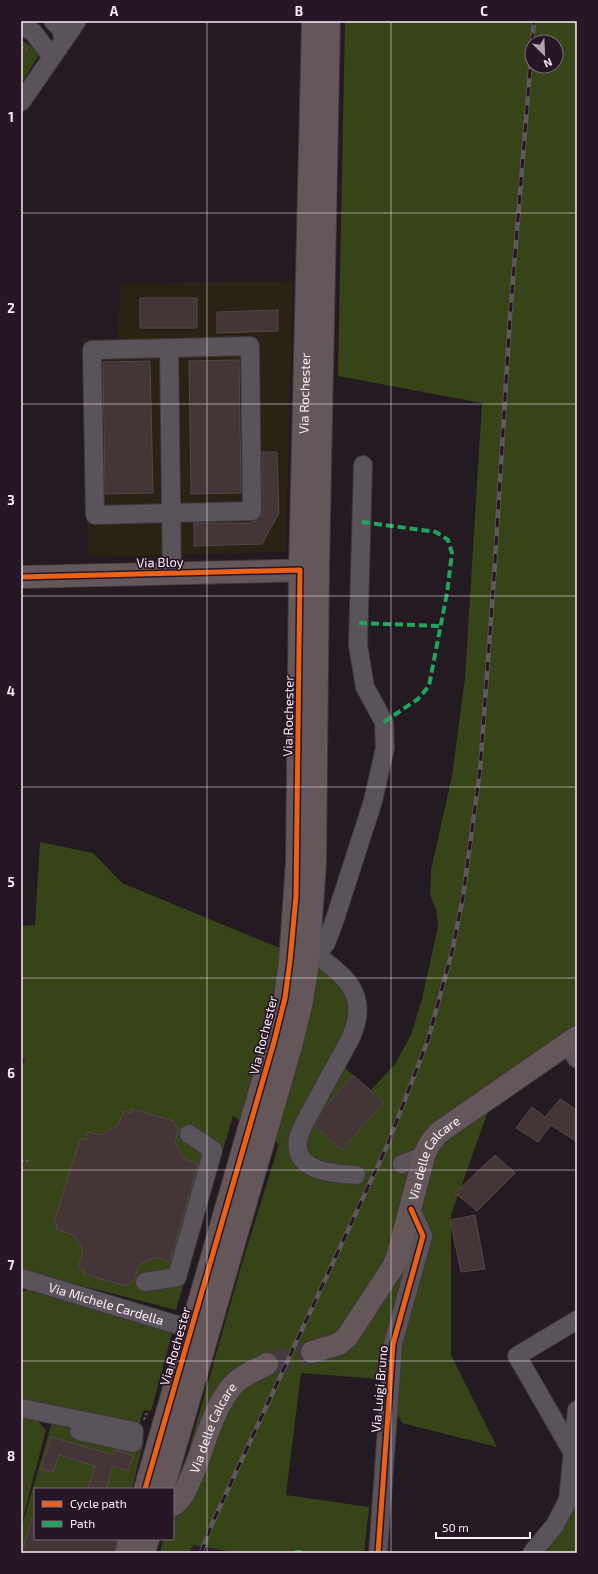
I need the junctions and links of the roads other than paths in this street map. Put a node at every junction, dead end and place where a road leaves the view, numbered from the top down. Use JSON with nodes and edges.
{"nodes":[{"id":1,"x":53,"y":21,"type":"edge"},
{"id":2,"x":77,"y":21,"type":"edge"},
{"id":3,"x":313,"y":21,"type":"edge"},
{"id":4,"x":329,"y":21,"type":"edge"},
{"id":5,"x":21,"y":25,"type":"edge"},
{"id":6,"x":64,"y":40,"type":"junction"},
{"id":7,"x":52,"y":57,"type":"junction"},
{"id":8,"x":21,"y":102,"type":"edge"},
{"id":9,"x":169,"y":348,"type":"junction"},
{"id":10,"x":363,"y":464,"type":"dead end"},
{"id":11,"x":171,"y":512,"type":"junction"},
{"id":12,"x":309,"y":570,"type":"junction"},
{"id":13,"x":172,"y":573,"type":"junction"},
{"id":14,"x":21,"y":577,"type":"edge"},
{"id":15,"x":313,"y":952,"type":"junction"},
{"id":16,"x":573,"y":1046,"type":"edge"},
{"id":17,"x":189,"y":1134,"type":"dead end"},
{"id":18,"x":214,"y":1150,"type":"junction"},
{"id":19,"x":424,"y":1156,"type":"junction"},
{"id":20,"x":241,"y":1157,"type":"junction"},
{"id":21,"x":402,"y":1164,"type":"dead end"},
{"id":22,"x":356,"y":1175,"type":"dead end"},
{"id":23,"x":411,"y":1209,"type":"junction"},
{"id":24,"x":177,"y":1277,"type":"junction"},
{"id":25,"x":21,"y":1278,"type":"edge"},
{"id":26,"x":144,"y":1282,"type":"dead end"},
{"id":27,"x":204,"y":1285,"type":"junction"},
{"id":28,"x":577,"y":1320,"type":"edge"},
{"id":29,"x":191,"y":1329,"type":"junction"},
{"id":30,"x":312,"y":1352,"type":"tunnel mouth"},
{"id":31,"x":267,"y":1364,"type":"tunnel mouth"},
{"id":32,"x":21,"y":1408,"type":"edge"},
{"id":33,"x":577,"y":1410,"type":"edge"},
{"id":34,"x":79,"y":1431,"type":"dead end"},
{"id":35,"x":573,"y":1453,"type":"junction"},
{"id":36,"x":145,"y":1488,"type":"edge"},
{"id":37,"x":163,"y":1488,"type":"edge"},
{"id":38,"x":174,"y":1505,"type":"edge"},
{"id":39,"x":130,"y":1540,"type":"edge"},
{"id":40,"x":148,"y":1540,"type":"edge"},
{"id":41,"x":126,"y":1553,"type":"edge"},
{"id":42,"x":144,"y":1553,"type":"edge"},
{"id":43,"x":378,"y":1553,"type":"edge"},
{"id":44,"x":532,"y":1553,"type":"edge"}],
"edges":[{"from":1,"to":6,"type":"street"},
{"from":2,"to":6,"type":"street"},
{"from":3,"to":12,"type":"main road","name":"Via Rochester"},
{"from":4,"to":12,"type":"main road","name":"Via Rochester"},
{"from":5,"to":7,"type":"street"},
{"from":6,"to":7,"type":"street"},
{"from":7,"to":8,"type":"street"},
{"from":9,"to":11,"type":"street"},
{"from":9,"to":11,"type":"street"},
{"from":9,"to":11,"type":"street"},
{"from":10,"to":15,"type":"street"},
{"from":11,"to":13,"type":"street"},
{"from":12,"to":13,"type":"main road","name":"Via Bloy"},
{"from":12,"to":15,"type":"main road","name":"Via Rochester"},
{"from":12,"to":20,"type":"main road","name":"Via Rochester"},
{"from":13,"to":14,"type":"main road","name":"Via Bloy"},
{"from":15,"to":22,"type":"street"},
{"from":15,"to":37,"type":"main road","name":"Via Rochester"},
{"from":16,"to":19,"type":"main road","name":"Via delle Calcare"},
{"from":17,"to":18,"type":"street"},
{"from":18,"to":20,"type":"street"},
{"from":18,"to":24,"type":"street"},
{"from":19,"to":21,"type":"street"},
{"from":19,"to":23,"type":"main road","name":"Via delle Calcare"},
{"from":20,"to":27,"type":"main road","name":"Via Rochester"},
{"from":23,"to":30,"type":"main road","name":"Via delle Calcare"},
{"from":23,"to":43,"type":"street","name":"Via Luigi Bruno"},
{"from":24,"to":26,"type":"street"},
{"from":24,"to":27,"type":"street"},
{"from":25,"to":29,"type":"street","name":"Via Michele Cardella"},
{"from":27,"to":29,"type":"main road","name":"Via Rochester"},
{"from":28,"to":35,"type":"street"},
{"from":29,"to":36,"type":"main road","name":"Via Rochester"},
{"from":31,"to":38,"type":"main road","name":"Via delle Calcare"},
{"from":32,"to":34,"type":"street"},
{"from":33,"to":35,"type":"street"},
{"from":35,"to":44,"type":"street"},
{"from":39,"to":41,"type":"main road"},
{"from":40,"to":42,"type":"main road"}]}
